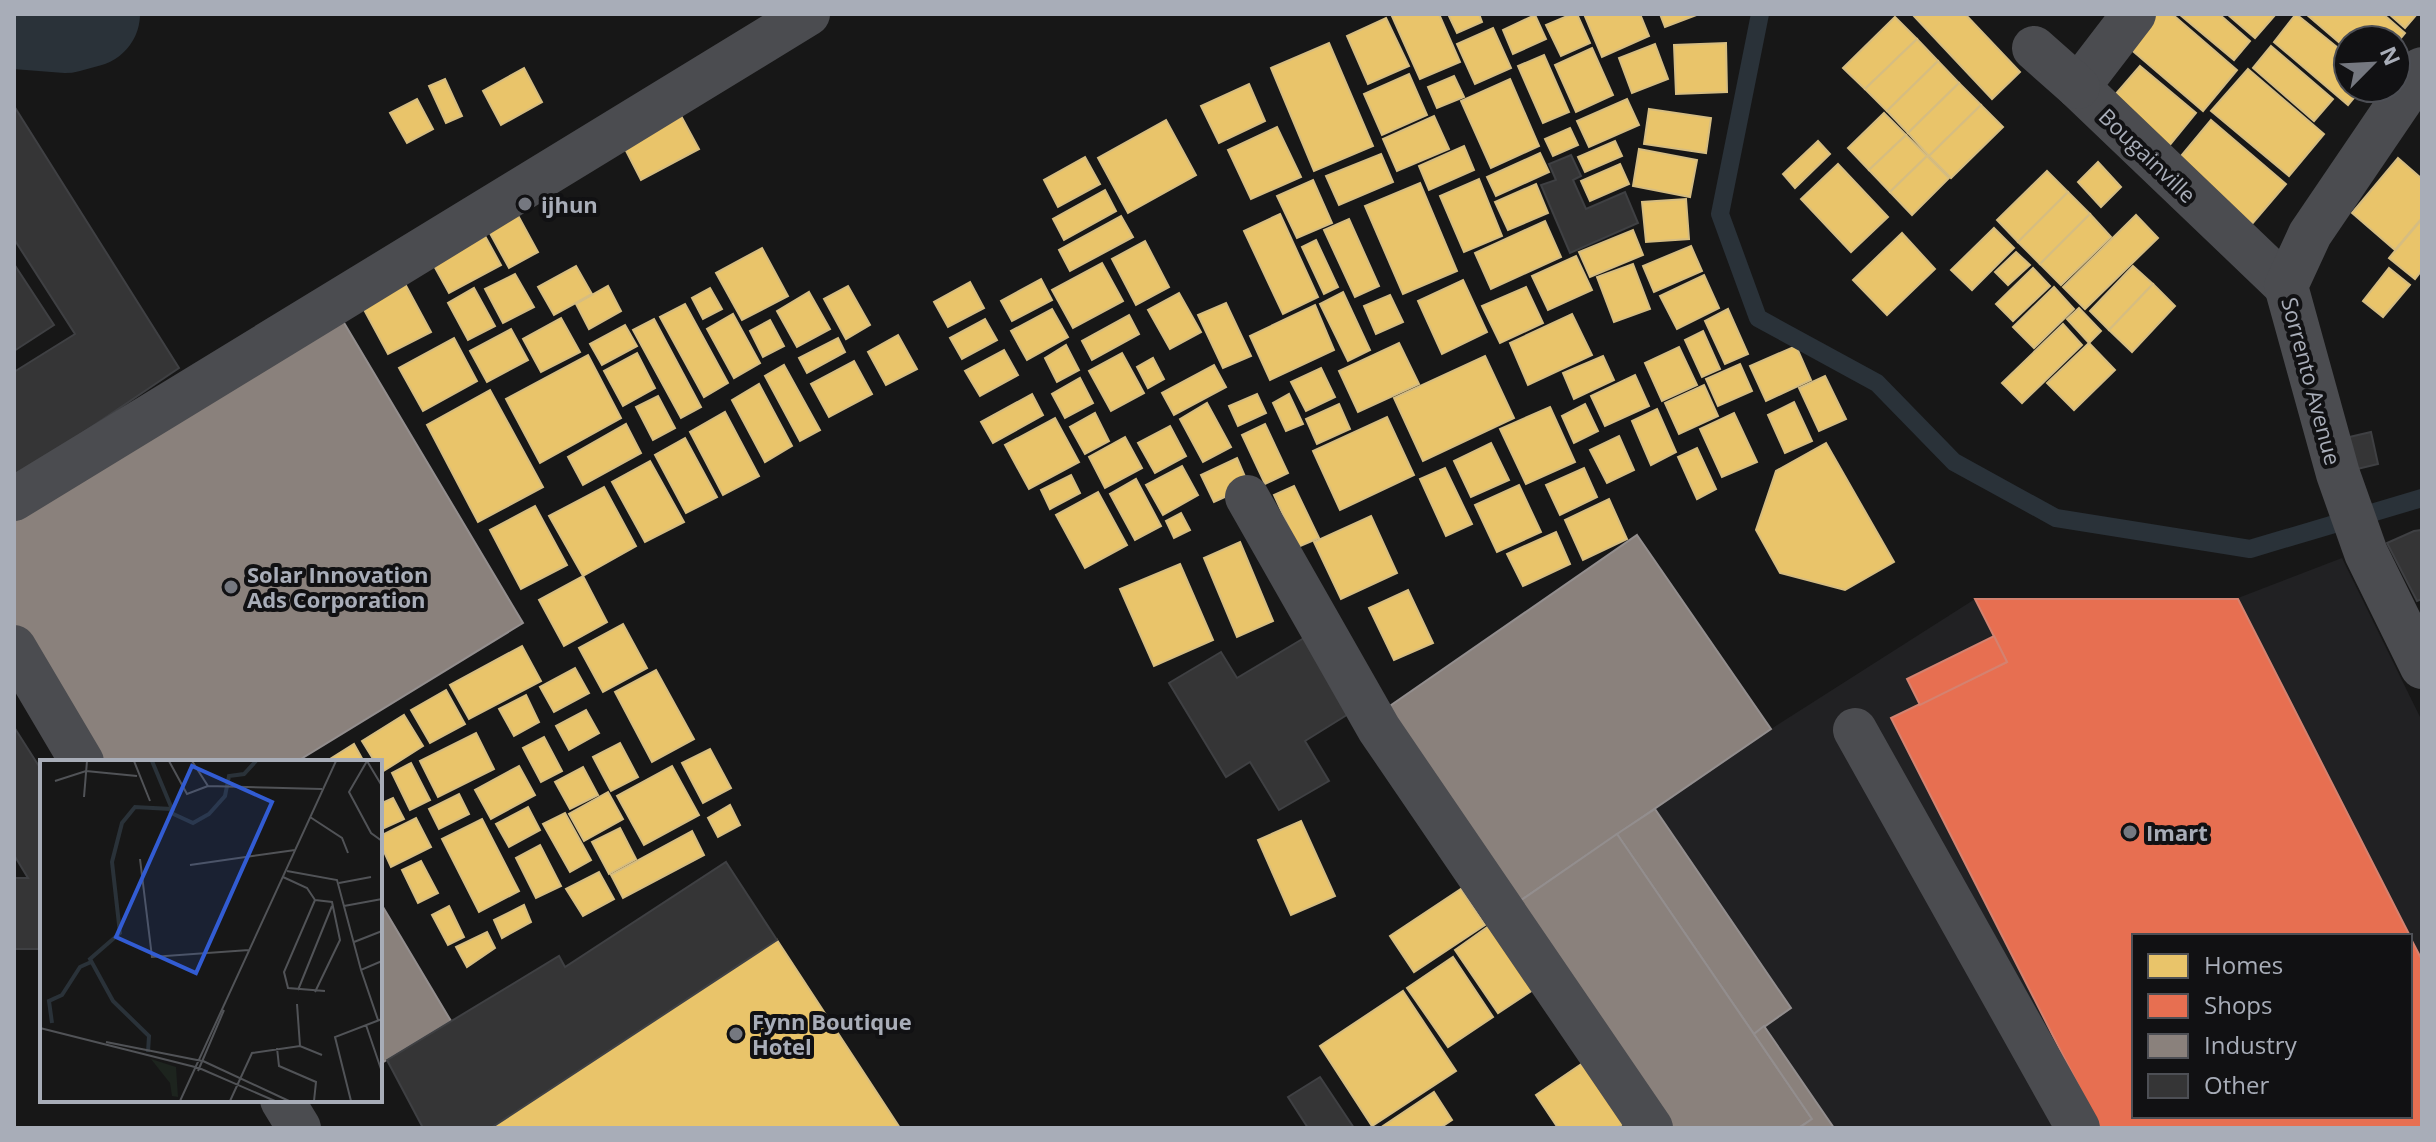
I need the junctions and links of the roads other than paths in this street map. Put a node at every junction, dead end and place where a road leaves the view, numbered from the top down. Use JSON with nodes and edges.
{"nodes":[{"id":1,"x":808,"y":14,"type":"edge"},
{"id":2,"x":2134,"y":14,"type":"edge"},
{"id":3,"x":2034,"y":48,"type":"dead end"},
{"id":4,"x":2419,"y":79,"type":"edge"},
{"id":5,"x":2078,"y":87,"type":"junction"},
{"id":6,"x":2286,"y":286,"type":"junction"},
{"id":7,"x":1247,"y":497,"type":"dead end"},
{"id":8,"x":14,"y":499,"type":"edge"},
{"id":9,"x":14,"y":647,"type":"edge"},
{"id":10,"x":2422,"y":667,"type":"edge"},
{"id":11,"x":1855,"y":730,"type":"dead end"},
{"id":12,"x":81,"y":760,"type":"edge"},
{"id":13,"x":283,"y":1102,"type":"edge"},
{"id":14,"x":299,"y":1128,"type":"edge"},
{"id":15,"x":1651,"y":1128,"type":"edge"},
{"id":16,"x":2078,"y":1128,"type":"edge"}],
"edges":[{"from":1,"to":8,"type":"street"},
{"from":2,"to":5,"type":"street"},
{"from":3,"to":5,"type":"street","name":"Bougainville"},
{"from":4,"to":6,"type":"street","name":"Sorrento Avenue"},
{"from":5,"to":6,"type":"street","name":"Bougainville"},
{"from":6,"to":10,"type":"street","name":"Sorrento Avenue"},
{"from":7,"to":15,"type":"street"},
{"from":9,"to":12,"type":"street"},
{"from":11,"to":16,"type":"street"},
{"from":13,"to":14,"type":"street"}]}
